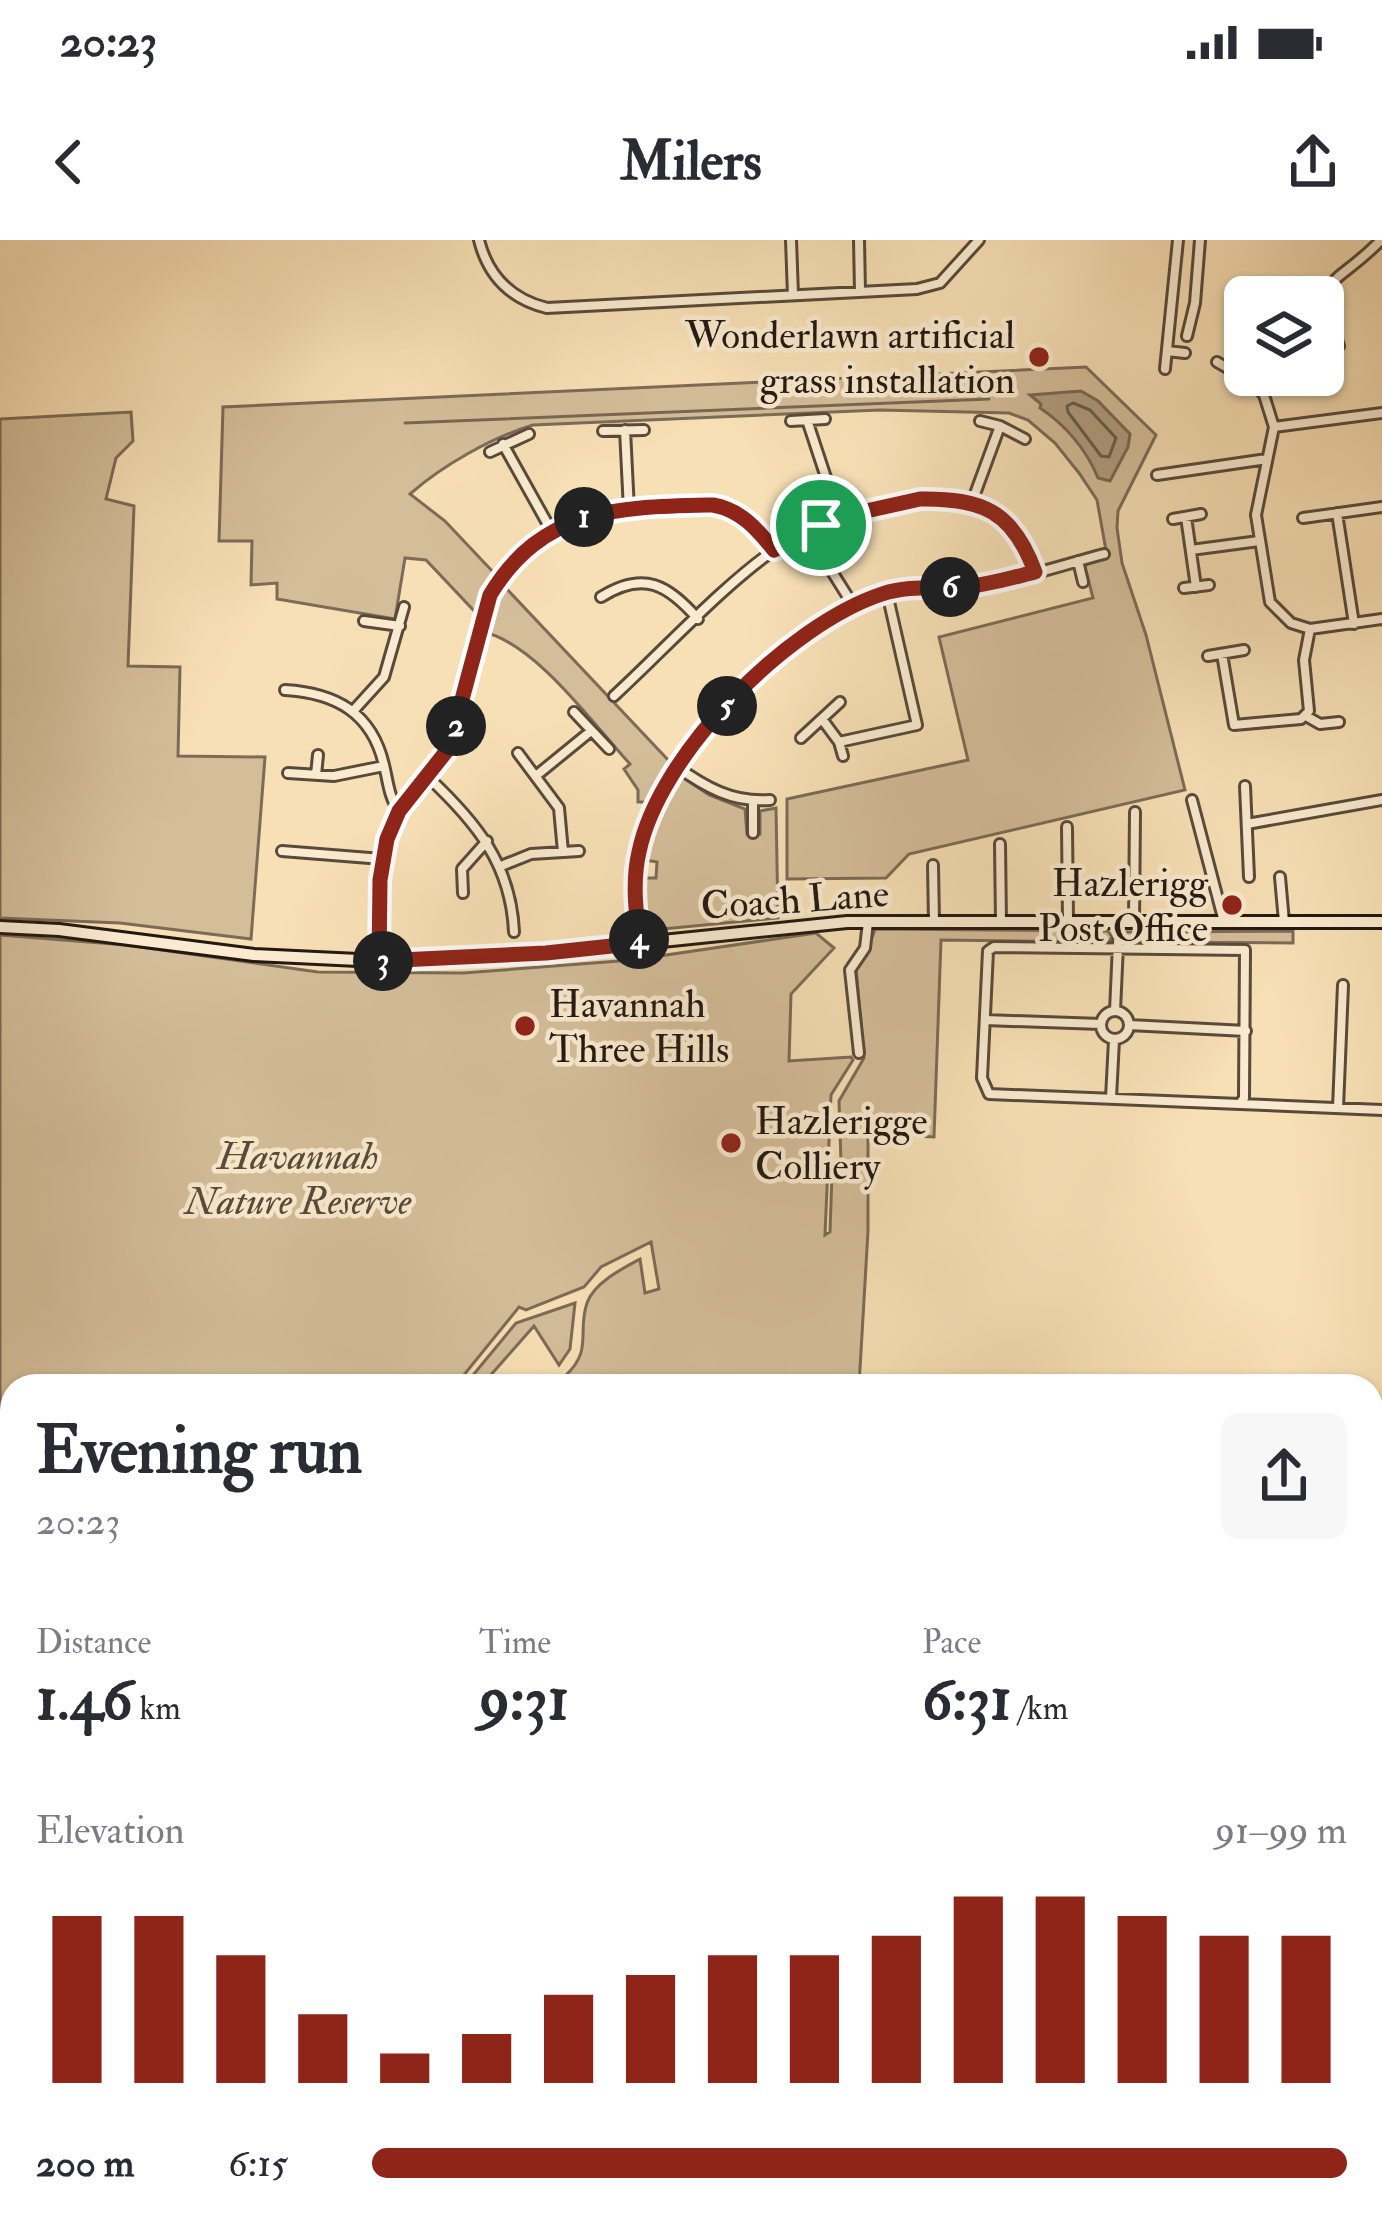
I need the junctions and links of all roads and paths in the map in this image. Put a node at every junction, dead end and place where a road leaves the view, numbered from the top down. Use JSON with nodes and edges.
{"nodes":[{"id":1,"x":479,"y":240,"type":"edge"},
{"id":2,"x":791,"y":240,"type":"edge"},
{"id":3,"x":859,"y":240,"type":"edge"},
{"id":4,"x":979,"y":240,"type":"edge"},
{"id":5,"x":1178,"y":240,"type":"edge"},
{"id":6,"x":1200,"y":240,"type":"edge"},
{"id":7,"x":1379,"y":243,"type":"edge"},
{"id":8,"x":1382,"y":256,"type":"edge"},
{"id":9,"x":1341,"y":276,"type":"edge"},
{"id":10,"x":860,"y":292,"type":"junction"},
{"id":11,"x":793,"y":295,"type":"junction"},
{"id":12,"x":1347,"y":324,"type":"dead end"},
{"id":13,"x":1344,"y":325,"type":"edge"},
{"id":14,"x":1185,"y":330,"type":"dead end"},
{"id":15,"x":1167,"y":351,"type":"junction"},
{"id":16,"x":1185,"y":353,"type":"dead end"},
{"id":17,"x":1217,"y":362,"type":"dead end"},
{"id":18,"x":1166,"y":369,"type":"dead end"},
{"id":19,"x":1382,"y":413,"type":"edge"},
{"id":20,"x":825,"y":419,"type":"dead end"},
{"id":21,"x":807,"y":420,"type":"junction"},
{"id":22,"x":791,"y":421,"type":"dead end"},
{"id":23,"x":980,"y":421,"type":"dead end"},
{"id":24,"x":1000,"y":426,"type":"junction"},
{"id":25,"x":1274,"y":427,"type":"junction"},
{"id":26,"x":625,"y":430,"type":"junction"},
{"id":27,"x":644,"y":430,"type":"dead end"},
{"id":28,"x":603,"y":431,"type":"dead end"},
{"id":29,"x":529,"y":434,"type":"dead end"},
{"id":30,"x":1025,"y":440,"type":"dead end"},
{"id":31,"x":503,"y":444,"type":"junction"},
{"id":32,"x":490,"y":452,"type":"dead end"},
{"id":33,"x":1267,"y":458,"type":"junction"},
{"id":34,"x":1165,"y":462,"type":"dead end"},
{"id":35,"x":972,"y":502,"type":"junction"},
{"id":36,"x":1382,"y":507,"type":"edge"},
{"id":37,"x":629,"y":510,"type":"junction"},
{"id":38,"x":1337,"y":513,"type":"junction"},
{"id":39,"x":1201,"y":514,"type":"dead end"},
{"id":40,"x":839,"y":517,"type":"junction"},
{"id":41,"x":1186,"y":517,"type":"junction"},
{"id":42,"x":1303,"y":518,"type":"dead end"},
{"id":43,"x":1173,"y":519,"type":"dead end"},
{"id":44,"x":551,"y":530,"type":"junction"},
{"id":45,"x":807,"y":532,"type":"junction"},
{"id":46,"x":1259,"y":541,"type":"junction"},
{"id":47,"x":774,"y":550,"type":"junction"},
{"id":48,"x":1191,"y":550,"type":"junction"},
{"id":49,"x":1104,"y":554,"type":"dead end"},
{"id":50,"x":1078,"y":561,"type":"junction"},
{"id":51,"x":1035,"y":572,"type":"junction"},
{"id":52,"x":1083,"y":582,"type":"dead end"},
{"id":53,"x":626,"y":585,"type":"junction"},
{"id":54,"x":1209,"y":585,"type":"dead end"},
{"id":55,"x":1196,"y":586,"type":"junction"},
{"id":56,"x":1184,"y":588,"type":"dead end"},
{"id":57,"x":886,"y":592,"type":"junction"},
{"id":58,"x":601,"y":597,"type":"dead end"},
{"id":59,"x":629,"y":599,"type":"dead end"},
{"id":60,"x":853,"y":605,"type":"junction"},
{"id":61,"x":404,"y":607,"type":"dead end"},
{"id":62,"x":698,"y":619,"type":"junction"},
{"id":63,"x":1382,"y":619,"type":"edge"},
{"id":64,"x":364,"y":621,"type":"dead end"},
{"id":65,"x":1354,"y":624,"type":"junction"},
{"id":66,"x":400,"y":626,"type":"junction"},
{"id":67,"x":1310,"y":629,"type":"junction"},
{"id":68,"x":1244,"y":650,"type":"dead end"},
{"id":69,"x":1222,"y":654,"type":"junction"},
{"id":70,"x":1208,"y":656,"type":"dead end"},
{"id":71,"x":285,"y":690,"type":"dead end"},
{"id":72,"x":614,"y":696,"type":"dead end"},
{"id":73,"x":840,"y":702,"type":"dead end"},
{"id":74,"x":354,"y":710,"type":"junction"},
{"id":75,"x":574,"y":712,"type":"dead end"},
{"id":76,"x":1306,"y":716,"type":"junction"},
{"id":77,"x":822,"y":719,"type":"junction"},
{"id":78,"x":1339,"y":722,"type":"dead end"},
{"id":79,"x":1234,"y":725,"type":"junction"},
{"id":80,"x":592,"y":731,"type":"junction"},
{"id":81,"x":1226,"y":737,"type":"dead end"},
{"id":82,"x":801,"y":738,"type":"dead end"},
{"id":83,"x":839,"y":742,"type":"junction"},
{"id":84,"x":609,"y":749,"type":"dead end"},
{"id":85,"x":518,"y":753,"type":"dead end"},
{"id":86,"x":318,"y":755,"type":"dead end"},
{"id":87,"x":843,"y":756,"type":"dead end"},
{"id":88,"x":384,"y":766,"type":"junction"},
{"id":89,"x":676,"y":766,"type":"junction"},
{"id":90,"x":288,"y":773,"type":"dead end"},
{"id":91,"x":316,"y":775,"type":"junction"},
{"id":92,"x":537,"y":776,"type":"junction"},
{"id":93,"x":428,"y":778,"type":"junction"},
{"id":94,"x":1245,"y":786,"type":"dead end"},
{"id":95,"x":770,"y":800,"type":"dead end"},
{"id":96,"x":1192,"y":800,"type":"dead end"},
{"id":97,"x":1382,"y":800,"type":"edge"},
{"id":98,"x":753,"y":802,"type":"junction"},
{"id":99,"x":399,"y":811,"type":"junction"},
{"id":100,"x":1135,"y":812,"type":"dead end"},
{"id":101,"x":1246,"y":824,"type":"junction"},
{"id":102,"x":1067,"y":827,"type":"dead end"},
{"id":103,"x":753,"y":833,"type":"dead end"},
{"id":104,"x":487,"y":841,"type":"junction"},
{"id":105,"x":1000,"y":844,"type":"dead end"},
{"id":106,"x":282,"y":851,"type":"dead end"},
{"id":107,"x":579,"y":851,"type":"dead end"},
{"id":108,"x":563,"y":852,"type":"junction"},
{"id":109,"x":382,"y":859,"type":"junction"},
{"id":110,"x":933,"y":865,"type":"dead end"},
{"id":111,"x":501,"y":866,"type":"junction"},
{"id":112,"x":1249,"y":877,"type":"dead end"},
{"id":113,"x":1280,"y":877,"type":"dead end"},
{"id":114,"x":463,"y":893,"type":"dead end"},
{"id":115,"x":868,"y":921,"type":"junction"},
{"id":116,"x":934,"y":922,"type":"junction"},
{"id":117,"x":1001,"y":922,"type":"junction"},
{"id":118,"x":1068,"y":922,"type":"junction"},
{"id":119,"x":1119,"y":922,"type":"junction"},
{"id":120,"x":1134,"y":922,"type":"junction"},
{"id":121,"x":1223,"y":922,"type":"junction"},
{"id":122,"x":1284,"y":922,"type":"junction"},
{"id":123,"x":1382,"y":922,"type":"edge"},
{"id":124,"x":0,"y":927,"type":"edge"},
{"id":125,"x":514,"y":932,"type":"dead end"},
{"id":126,"x":640,"y":943,"type":"junction"},
{"id":127,"x":1118,"y":947,"type":"junction"},
{"id":128,"x":379,"y":961,"type":"junction"},
{"id":129,"x":1343,"y":986,"type":"dead end"},
{"id":130,"x":1115,"y":1011,"type":"junction"},
{"id":131,"x":985,"y":1020,"type":"junction"},
{"id":132,"x":1101,"y":1024,"type":"junction"},
{"id":133,"x":1129,"y":1025,"type":"junction"},
{"id":134,"x":1246,"y":1031,"type":"junction"},
{"id":135,"x":1114,"y":1040,"type":"junction"},
{"id":136,"x":859,"y":1053,"type":"dead end"},
{"id":137,"x":1111,"y":1099,"type":"junction"},
{"id":138,"x":1242,"y":1101,"type":"junction"},
{"id":139,"x":1338,"y":1108,"type":"junction"},
{"id":140,"x":1382,"y":1110,"type":"edge"}],
"edges":[{"from":1,"to":11,"type":"street"},
{"from":2,"to":11,"type":"street"},
{"from":3,"to":10,"type":"street"},
{"from":4,"to":10,"type":"street"},
{"from":5,"to":15,"type":"street"},
{"from":6,"to":14,"type":"street"},
{"from":7,"to":8,"type":"street"},
{"from":7,"to":9,"type":"street"},
{"from":10,"to":11,"type":"street"},
{"from":12,"to":13,"type":"street"},
{"from":15,"to":16,"type":"street"},
{"from":15,"to":18,"type":"street"},
{"from":17,"to":25,"type":"street"},
{"from":19,"to":25,"type":"street"},
{"from":20,"to":21,"type":"street"},
{"from":21,"to":22,"type":"street"},
{"from":21,"to":40,"type":"street"},
{"from":23,"to":24,"type":"street"},
{"from":24,"to":30,"type":"street"},
{"from":24,"to":35,"type":"street"},
{"from":25,"to":33,"type":"street"},
{"from":26,"to":27,"type":"street"},
{"from":26,"to":28,"type":"street"},
{"from":26,"to":37,"type":"street"},
{"from":29,"to":31,"type":"street"},
{"from":31,"to":32,"type":"street"},
{"from":31,"to":44,"type":"street"},
{"from":33,"to":34,"type":"street"},
{"from":33,"to":46,"type":"street"},
{"from":35,"to":40,"type":"street"},
{"from":35,"to":51,"type":"street"},
{"from":36,"to":38,"type":"street"},
{"from":37,"to":44,"type":"street"},
{"from":37,"to":47,"type":"street"},
{"from":38,"to":42,"type":"street"},
{"from":38,"to":65,"type":"street"},
{"from":39,"to":41,"type":"street"},
{"from":40,"to":45,"type":"street"},
{"from":41,"to":43,"type":"street"},
{"from":41,"to":48,"type":"street"},
{"from":44,"to":93,"type":"street"},
{"from":45,"to":47,"type":"street"},
{"from":45,"to":60,"type":"street"},
{"from":46,"to":48,"type":"street"},
{"from":46,"to":67,"type":"street"},
{"from":47,"to":62,"type":"street"},
{"from":48,"to":55,"type":"street"},
{"from":49,"to":50,"type":"street"},
{"from":50,"to":51,"type":"street"},
{"from":50,"to":52,"type":"street"},
{"from":51,"to":57,"type":"street"},
{"from":53,"to":58,"type":"street"},
{"from":53,"to":59,"type":"street"},
{"from":53,"to":62,"type":"street"},
{"from":54,"to":55,"type":"street"},
{"from":55,"to":56,"type":"street"},
{"from":57,"to":60,"type":"street"},
{"from":57,"to":83,"type":"street"},
{"from":60,"to":89,"type":"street"},
{"from":61,"to":66,"type":"street"},
{"from":62,"to":72,"type":"street"},
{"from":63,"to":65,"type":"street"},
{"from":64,"to":66,"type":"street"},
{"from":65,"to":67,"type":"street"},
{"from":66,"to":74,"type":"street"},
{"from":67,"to":76,"type":"street"},
{"from":68,"to":69,"type":"street"},
{"from":69,"to":70,"type":"street"},
{"from":69,"to":79,"type":"street"},
{"from":71,"to":74,"type":"street"},
{"from":73,"to":77,"type":"street"},
{"from":74,"to":88,"type":"street"},
{"from":75,"to":80,"type":"street"},
{"from":76,"to":78,"type":"street"},
{"from":76,"to":79,"type":"street"},
{"from":77,"to":82,"type":"street"},
{"from":77,"to":83,"type":"street"},
{"from":79,"to":81,"type":"street"},
{"from":80,"to":84,"type":"street"},
{"from":80,"to":92,"type":"street"},
{"from":83,"to":87,"type":"street"},
{"from":85,"to":92,"type":"street"},
{"from":86,"to":91,"type":"street"},
{"from":88,"to":91,"type":"street"},
{"from":88,"to":99,"type":"street"},
{"from":89,"to":98,"type":"street"},
{"from":89,"to":126,"type":"street"},
{"from":90,"to":91,"type":"street"},
{"from":92,"to":108,"type":"street"},
{"from":93,"to":99,"type":"street"},
{"from":93,"to":104,"type":"street"},
{"from":94,"to":101,"type":"street"},
{"from":95,"to":98,"type":"street"},
{"from":96,"to":121,"type":"street"},
{"from":97,"to":101,"type":"street"},
{"from":98,"to":103,"type":"street"},
{"from":99,"to":109,"type":"street"},
{"from":100,"to":120,"type":"street"},
{"from":101,"to":112,"type":"street"},
{"from":102,"to":118,"type":"street"},
{"from":104,"to":111,"type":"street"},
{"from":104,"to":114,"type":"street"},
{"from":105,"to":117,"type":"street"},
{"from":106,"to":109,"type":"street"},
{"from":107,"to":108,"type":"street"},
{"from":108,"to":111,"type":"street"},
{"from":109,"to":128,"type":"street"},
{"from":110,"to":116,"type":"street"},
{"from":111,"to":125,"type":"street"},
{"from":113,"to":122,"type":"street"},
{"from":115,"to":116,"type":"street","name":"Coach Lane"},
{"from":115,"to":126,"type":"street","name":"Coach Lane"},
{"from":115,"to":136,"type":"street"},
{"from":116,"to":117,"type":"street","name":"Coach Lane"},
{"from":117,"to":118,"type":"street","name":"Coach Lane"},
{"from":118,"to":119,"type":"street","name":"Coach Lane"},
{"from":119,"to":120,"type":"street","name":"Coach Lane"},
{"from":119,"to":127,"type":"street"},
{"from":120,"to":121,"type":"street","name":"Coach Lane"},
{"from":121,"to":122,"type":"street","name":"Coach Lane"},
{"from":122,"to":123,"type":"street","name":"Coach Lane"},
{"from":124,"to":128,"type":"street","name":"Coach Lane"},
{"from":126,"to":128,"type":"street","name":"Coach Lane"},
{"from":127,"to":130,"type":"street"},
{"from":127,"to":131,"type":"street"},
{"from":127,"to":134,"type":"street"},
{"from":129,"to":139,"type":"street"},
{"from":130,"to":132,"type":"street"},
{"from":130,"to":133,"type":"street"},
{"from":131,"to":132,"type":"street"},
{"from":131,"to":137,"type":"street"},
{"from":132,"to":135,"type":"street"},
{"from":133,"to":134,"type":"street"},
{"from":133,"to":135,"type":"street"},
{"from":134,"to":138,"type":"street"},
{"from":135,"to":137,"type":"street"},
{"from":137,"to":138,"type":"street"},
{"from":138,"to":139,"type":"street"},
{"from":139,"to":140,"type":"street"}]}
